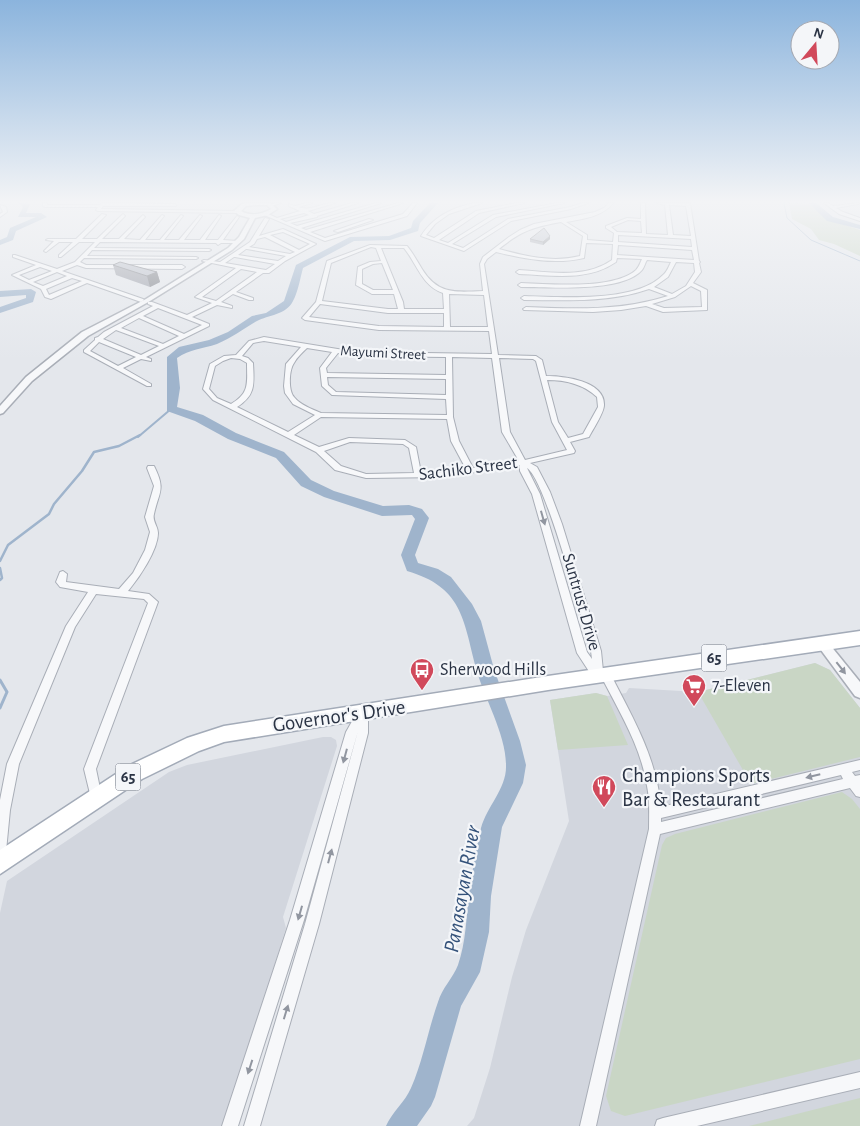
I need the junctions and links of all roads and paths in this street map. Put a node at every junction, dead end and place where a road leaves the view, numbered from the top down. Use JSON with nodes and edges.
{"nodes":[{"id":1,"x":15,"y":256,"type":"dead end"},
{"id":2,"x":158,"y":256,"type":"edge"},
{"id":3,"x":200,"y":256,"type":"edge"},
{"id":4,"x":217,"y":256,"type":"edge"},
{"id":5,"x":235,"y":256,"type":"joint"},
{"id":6,"x":292,"y":256,"type":"edge"},
{"id":7,"x":345,"y":256,"type":"edge"},
{"id":8,"x":380,"y":256,"type":"edge"},
{"id":9,"x":411,"y":256,"type":"edge"},
{"id":10,"x":489,"y":256,"type":"edge"},
{"id":11,"x":517,"y":256,"type":"edge"},
{"id":12,"x":582,"y":256,"type":"edge"},
{"id":13,"x":616,"y":256,"type":"joint"},
{"id":14,"x":696,"y":256,"type":"edge"},
{"id":15,"x":83,"y":257,"type":"joint"},
{"id":16,"x":156,"y":258,"type":"junction"},
{"id":17,"x":196,"y":258,"type":"junction"},
{"id":18,"x":527,"y":258,"type":"junction"},
{"id":19,"x":645,"y":258,"type":"junction"},
{"id":20,"x":674,"y":260,"type":"junction"},
{"id":21,"x":207,"y":262,"type":"junction"},
{"id":22,"x":382,"y":262,"type":"junction"},
{"id":23,"x":698,"y":262,"type":"junction"},
{"id":24,"x":78,"y":263,"type":"junction"},
{"id":25,"x":278,"y":263,"type":"junction"},
{"id":26,"x":221,"y":264,"type":"junction"},
{"id":27,"x":40,"y":265,"type":"junction"},
{"id":28,"x":149,"y":266,"type":"junction"},
{"id":29,"x":182,"y":267,"type":"junction"},
{"id":30,"x":241,"y":267,"type":"junction"},
{"id":31,"x":56,"y":270,"type":"junction"},
{"id":32,"x":262,"y":271,"type":"junction"},
{"id":33,"x":174,"y":272,"type":"dead end"},
{"id":34,"x":519,"y":272,"type":"junction"},
{"id":35,"x":71,"y":276,"type":"junction"},
{"id":36,"x":30,"y":281,"type":"junction"},
{"id":37,"x":86,"y":281,"type":"junction"},
{"id":38,"x":690,"y":284,"type":"junction"},
{"id":39,"x":521,"y":285,"type":"junction"},
{"id":40,"x":650,"y":287,"type":"junction"},
{"id":41,"x":43,"y":288,"type":"junction"},
{"id":42,"x":232,"y":292,"type":"junction"},
{"id":43,"x":396,"y":292,"type":"junction"},
{"id":44,"x":485,"y":292,"type":"junction"},
{"id":45,"x":446,"y":293,"type":"junction"},
{"id":46,"x":672,"y":296,"type":"junction"},
{"id":47,"x":524,"y":298,"type":"junction"},
{"id":48,"x":250,"y":299,"type":"dead end"},
{"id":49,"x":140,"y":300,"type":"junction"},
{"id":50,"x":319,"y":302,"type":"junction"},
{"id":51,"x":150,"y":303,"type":"dead end"},
{"id":52,"x":217,"y":303,"type":"junction"},
{"id":53,"x":646,"y":304,"type":"junction"},
{"id":54,"x":158,"y":306,"type":"junction"},
{"id":55,"x":230,"y":307,"type":"dead end"},
{"id":56,"x":401,"y":311,"type":"junction"},
{"id":57,"x":447,"y":311,"type":"junction"},
{"id":58,"x":138,"y":316,"type":"junction"},
{"id":59,"x":188,"y":317,"type":"junction"},
{"id":60,"x":305,"y":318,"type":"joint"},
{"id":61,"x":116,"y":328,"type":"junction"},
{"id":62,"x":447,"y":329,"type":"junction"},
{"id":63,"x":490,"y":329,"type":"junction"},
{"id":64,"x":184,"y":336,"type":"junction"},
{"id":65,"x":98,"y":339,"type":"junction"},
{"id":66,"x":164,"y":346,"type":"junction"},
{"id":67,"x":305,"y":346,"type":"junction"},
{"id":68,"x":336,"y":351,"type":"junction"},
{"id":69,"x":62,"y":353,"type":"junction"},
{"id":70,"x":142,"y":356,"type":"junction"},
{"id":71,"x":238,"y":356,"type":"junction"},
{"id":72,"x":450,"y":356,"type":"junction"},
{"id":73,"x":494,"y":356,"type":"junction"},
{"id":74,"x":536,"y":358,"type":"joint"},
{"id":75,"x":149,"y":360,"type":"dead end"},
{"id":76,"x":118,"y":368,"type":"junction"},
{"id":77,"x":324,"y":375,"type":"junction"},
{"id":78,"x":449,"y":377,"type":"junction"},
{"id":79,"x":544,"y":378,"type":"junction"},
{"id":80,"x":149,"y":385,"type":"dead end"},
{"id":81,"x":449,"y":397,"type":"junction"},
{"id":82,"x":232,"y":407,"type":"junction"},
{"id":83,"x":0,"y":411,"type":"edge"},
{"id":84,"x":320,"y":415,"type":"junction"},
{"id":85,"x":450,"y":418,"type":"junction"},
{"id":86,"x":289,"y":435,"type":"junction"},
{"id":87,"x":567,"y":441,"type":"junction"},
{"id":88,"x":319,"y":450,"type":"junction"},
{"id":89,"x":524,"y":462,"type":"junction"},
{"id":90,"x":151,"y":468,"type":"dead end"},
{"id":91,"x":471,"y":471,"type":"junction"},
{"id":92,"x":418,"y":476,"type":"junction"},
{"id":93,"x":63,"y":574,"type":"dead end"},
{"id":94,"x":94,"y":590,"type":"junction"},
{"id":95,"x":121,"y":593,"type":"junction"},
{"id":96,"x":860,"y":638,"type":"edge"},
{"id":97,"x":822,"y":643,"type":"junction"},
{"id":98,"x":601,"y":675,"type":"junction"},
{"id":99,"x":860,"y":692,"type":"edge"},
{"id":100,"x":363,"y":712,"type":"junction"},
{"id":101,"x":860,"y":765,"type":"edge"},
{"id":102,"x":843,"y":769,"type":"junction"},
{"id":103,"x":856,"y":781,"type":"edge"},
{"id":104,"x":860,"y":792,"type":"edge"},
{"id":105,"x":96,"y":798,"type":"junction"},
{"id":106,"x":656,"y":814,"type":"junction"},
{"id":107,"x":655,"y":829,"type":"junction"},
{"id":108,"x":0,"y":851,"type":"edge"},
{"id":109,"x":0,"y":863,"type":"edge"},
{"id":110,"x":860,"y":1080,"type":"edge"},
{"id":111,"x":230,"y":1126,"type":"edge"},
{"id":112,"x":252,"y":1126,"type":"edge"},
{"id":113,"x":588,"y":1126,"type":"edge"},
{"id":114,"x":663,"y":1126,"type":"edge"}],
"edges":[{"from":1,"to":27,"type":"street"},
{"from":2,"to":16,"type":"street"},
{"from":3,"to":17,"type":"street"},
{"from":4,"to":21,"type":"street"},
{"from":5,"to":25,"type":"street"},
{"from":5,"to":26,"type":"street"},
{"from":6,"to":25,"type":"street"},
{"from":7,"to":50,"type":"street"},
{"from":8,"to":22,"type":"street"},
{"from":9,"to":45,"type":"street"},
{"from":10,"to":44,"type":"street","name":"Suntrust Drive"},
{"from":11,"to":18,"type":"street"},
{"from":12,"to":18,"type":"street"},
{"from":13,"to":19,"type":"street"},
{"from":13,"to":34,"type":"street"},
{"from":14,"to":23,"type":"street"},
{"from":15,"to":16,"type":"street"},
{"from":15,"to":24,"type":"street"},
{"from":16,"to":17,"type":"street"},
{"from":16,"to":28,"type":"street"},
{"from":17,"to":29,"type":"street"},
{"from":18,"to":34,"type":"street"},
{"from":19,"to":20,"type":"street"},
{"from":19,"to":39,"type":"street"},
{"from":20,"to":23,"type":"street"},
{"from":20,"to":40,"type":"street"},
{"from":21,"to":26,"type":"street"},
{"from":21,"to":49,"type":"street"},
{"from":21,"to":69,"type":"street"},
{"from":22,"to":43,"type":"street"},
{"from":22,"to":43,"type":"street"},
{"from":23,"to":38,"type":"street"},
{"from":24,"to":28,"type":"street"},
{"from":24,"to":31,"type":"street"},
{"from":25,"to":32,"type":"street"},
{"from":26,"to":30,"type":"street"},
{"from":27,"to":31,"type":"street"},
{"from":27,"to":36,"type":"street"},
{"from":28,"to":29,"type":"street"},
{"from":29,"to":33,"type":"street"},
{"from":30,"to":32,"type":"street"},
{"from":30,"to":52,"type":"street"},
{"from":31,"to":35,"type":"street"},
{"from":31,"to":36,"type":"street"},
{"from":32,"to":42,"type":"street"},
{"from":34,"to":39,"type":"street"},
{"from":35,"to":37,"type":"street"},
{"from":35,"to":41,"type":"street"},
{"from":36,"to":41,"type":"street"},
{"from":37,"to":41,"type":"street"},
{"from":37,"to":49,"type":"street"},
{"from":38,"to":46,"type":"street"},
{"from":38,"to":53,"type":"street"},
{"from":39,"to":47,"type":"street"},
{"from":40,"to":46,"type":"street"},
{"from":40,"to":47,"type":"street"},
{"from":42,"to":48,"type":"street"},
{"from":42,"to":52,"type":"street"},
{"from":43,"to":56,"type":"street"},
{"from":44,"to":45,"type":"street"},
{"from":44,"to":63,"type":"street","name":"Suntrust Drive"},
{"from":45,"to":57,"type":"street"},
{"from":46,"to":53,"type":"street"},
{"from":47,"to":53,"type":"street"},
{"from":49,"to":69,"type":"street"},
{"from":50,"to":56,"type":"street"},
{"from":50,"to":60,"type":"street"},
{"from":51,"to":54,"type":"street"},
{"from":52,"to":55,"type":"street"},
{"from":52,"to":59,"type":"street"},
{"from":54,"to":58,"type":"street"},
{"from":54,"to":59,"type":"street"},
{"from":56,"to":57,"type":"street"},
{"from":57,"to":62,"type":"street"},
{"from":58,"to":61,"type":"street"},
{"from":58,"to":64,"type":"street"},
{"from":59,"to":64,"type":"street"},
{"from":60,"to":62,"type":"street"},
{"from":61,"to":65,"type":"street"},
{"from":61,"to":66,"type":"street"},
{"from":62,"to":63,"type":"street"},
{"from":63,"to":73,"type":"street","name":"Suntrust Drive"},
{"from":64,"to":66,"type":"street"},
{"from":65,"to":70,"type":"street"},
{"from":65,"to":76,"type":"street"},
{"from":66,"to":70,"type":"street"},
{"from":67,"to":68,"type":"street","name":"Mayumi Street"},
{"from":67,"to":71,"type":"street","name":"Mayumi Street"},
{"from":67,"to":84,"type":"street"},
{"from":68,"to":72,"type":"street","name":"Mayumi Street"},
{"from":68,"to":77,"type":"street"},
{"from":69,"to":83,"type":"street"},
{"from":70,"to":75,"type":"street"},
{"from":70,"to":76,"type":"street"},
{"from":71,"to":82,"type":"street"},
{"from":71,"to":82,"type":"street"},
{"from":72,"to":73,"type":"street","name":"Mayumi Street"},
{"from":72,"to":78,"type":"street"},
{"from":73,"to":74,"type":"street","name":"Mayumi Street"},
{"from":73,"to":89,"type":"street","name":"Suntrust Drive"},
{"from":74,"to":79,"type":"street"},
{"from":76,"to":80,"type":"street"},
{"from":77,"to":78,"type":"street"},
{"from":77,"to":81,"type":"street"},
{"from":78,"to":81,"type":"street"},
{"from":79,"to":87,"type":"street"},
{"from":79,"to":87,"type":"street"},
{"from":81,"to":85,"type":"street"},
{"from":82,"to":86,"type":"street","name":"Sachiko Street"},
{"from":84,"to":85,"type":"street"},
{"from":84,"to":86,"type":"street"},
{"from":85,"to":91,"type":"street"},
{"from":86,"to":88,"type":"street","name":"Sachiko Street"},
{"from":87,"to":89,"type":"street","name":"Sachiko Street"},
{"from":88,"to":92,"type":"street","name":"Sachiko Street"},
{"from":88,"to":92,"type":"street"},
{"from":89,"to":91,"type":"street","name":"Sachiko Street"},
{"from":89,"to":98,"type":"street","name":"Suntrust Drive"},
{"from":90,"to":95,"type":"street"},
{"from":91,"to":92,"type":"street","name":"Sachiko Street"},
{"from":93,"to":94,"type":"street"},
{"from":94,"to":95,"type":"street"},
{"from":94,"to":108,"type":"street"},
{"from":95,"to":105,"type":"street"},
{"from":96,"to":97,"type":"main road","name":"Governor's Drive","number":"65"},
{"from":97,"to":98,"type":"main road","name":"Governor's Drive","number":"65"},
{"from":97,"to":99,"type":"street","one_way":true},
{"from":98,"to":100,"type":"main road","name":"Governor's Drive","number":"65"},
{"from":98,"to":106,"type":"street","name":"Suntrust Drive"},
{"from":100,"to":105,"type":"main road","name":"Governor's Drive","number":"65"},
{"from":100,"to":111,"type":"street","one_way":true},
{"from":112,"to":100,"type":"street","one_way":true},
{"from":101,"to":102,"type":"street"},
{"from":102,"to":103,"type":"street"},
{"from":102,"to":106,"type":"street","one_way":true},
{"from":103,"to":104,"type":"street"},
{"from":103,"to":107,"type":"street"},
{"from":105,"to":109,"type":"main road","name":"Governor's Drive","number":"65"},
{"from":106,"to":107,"type":"street","name":"Suntrust Drive"},
{"from":107,"to":113,"type":"street","name":"Suntrust Drive"},
{"from":110,"to":114,"type":"street"}]}
